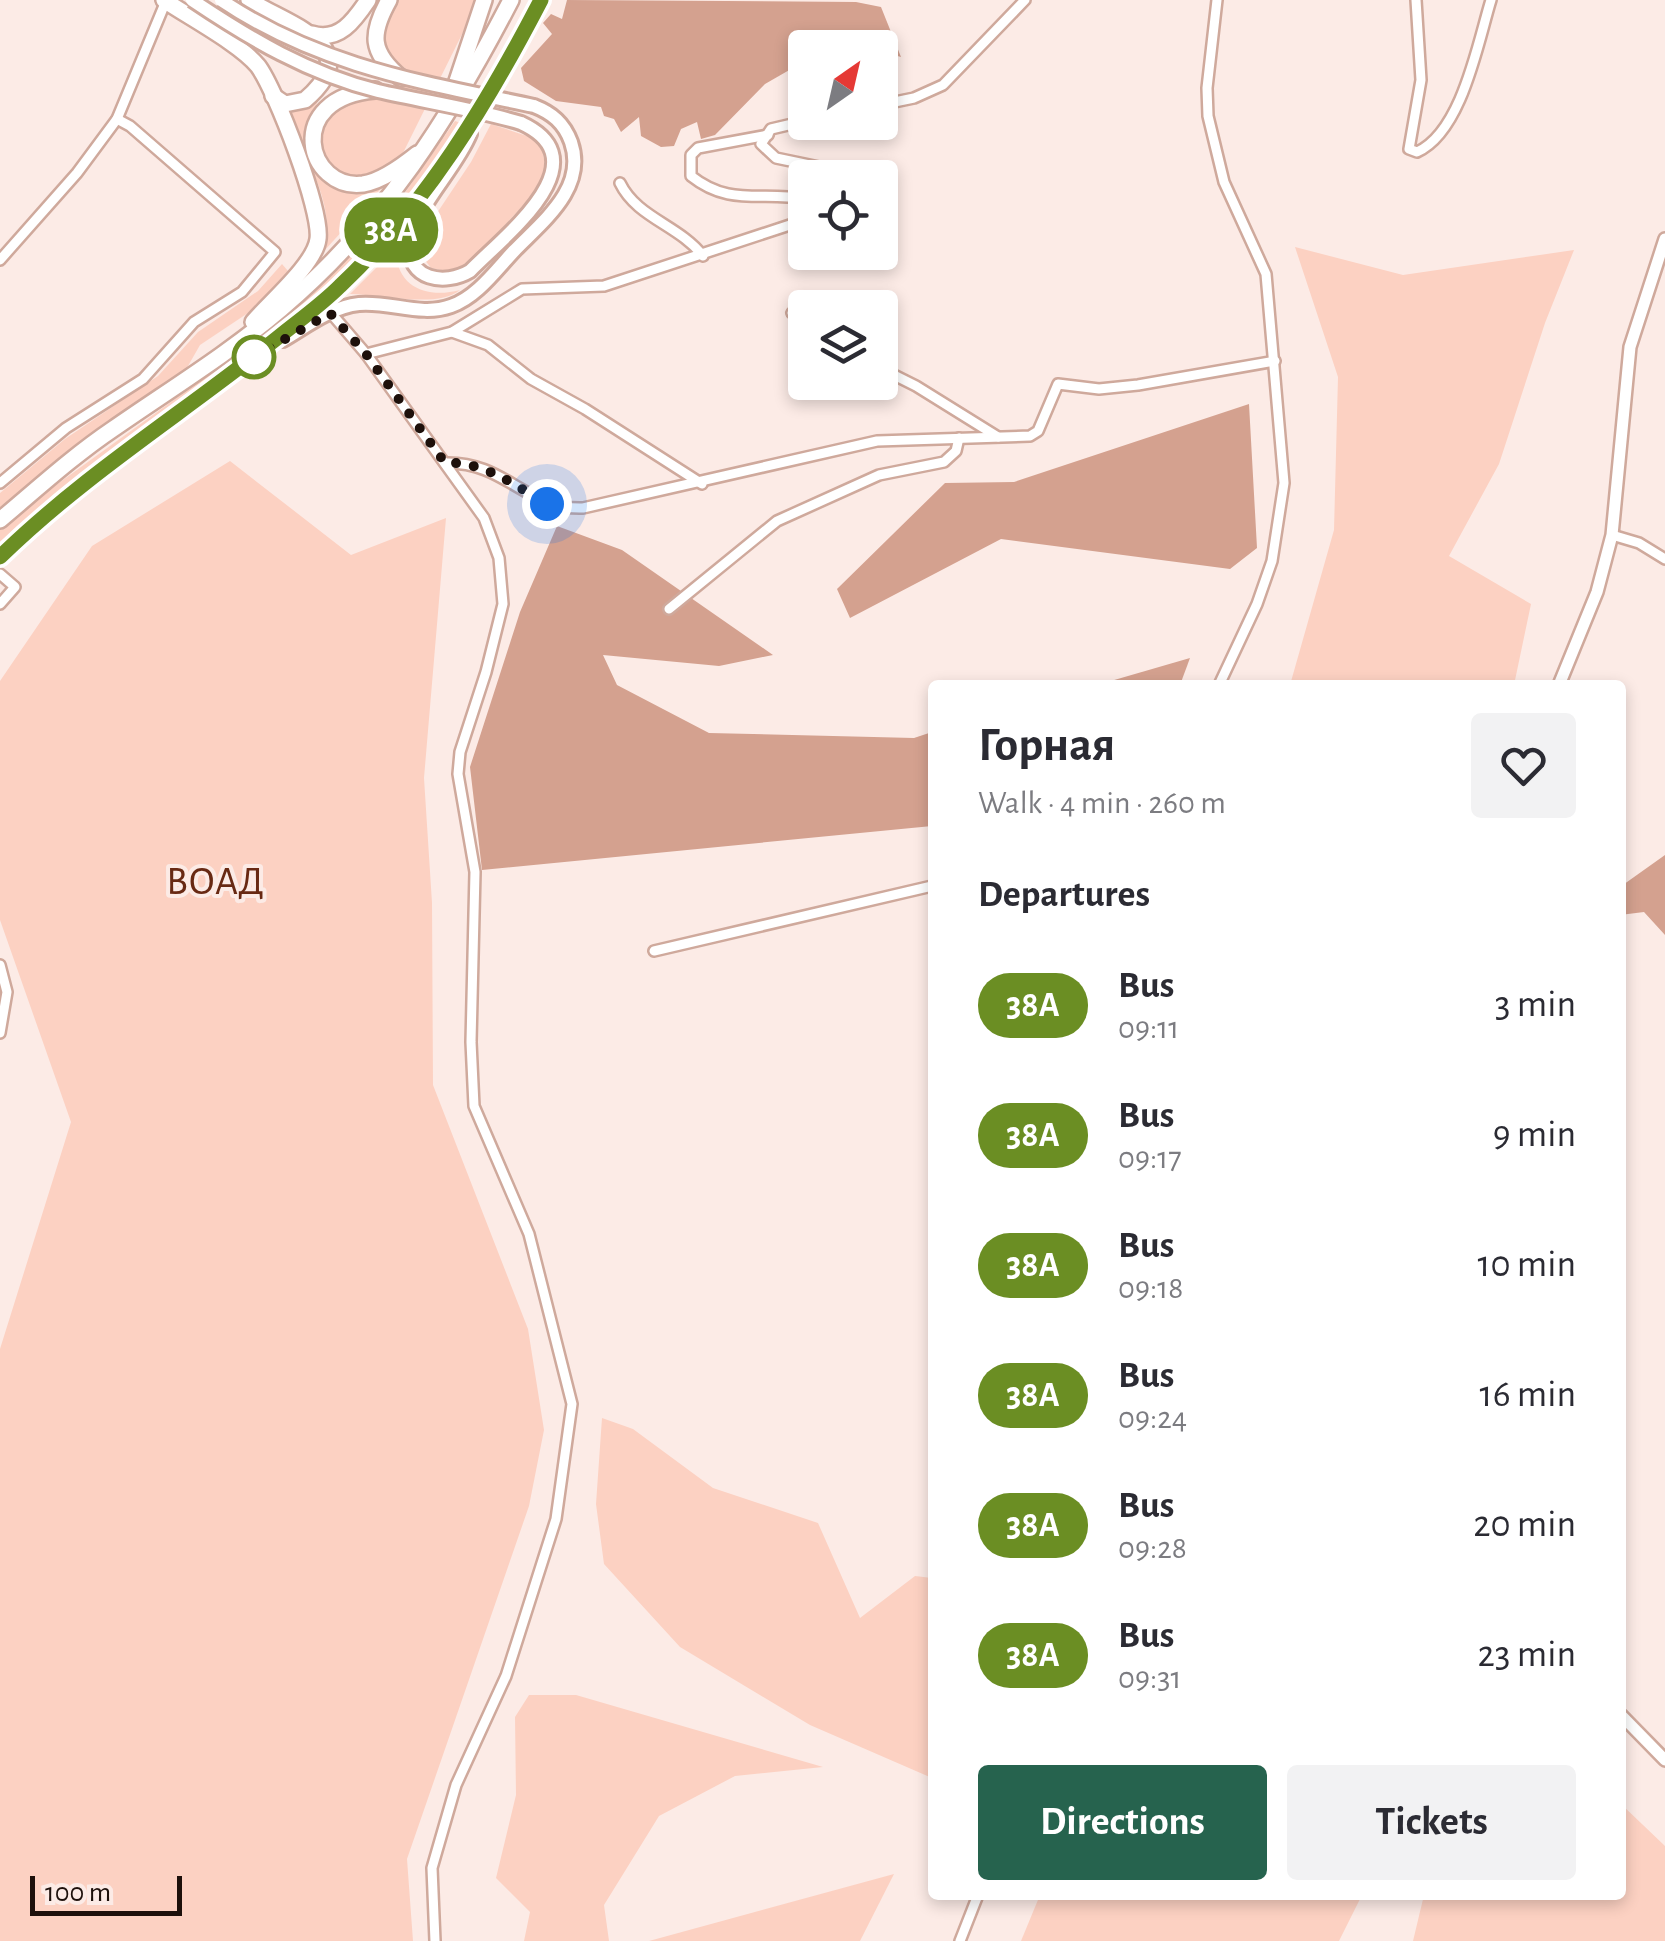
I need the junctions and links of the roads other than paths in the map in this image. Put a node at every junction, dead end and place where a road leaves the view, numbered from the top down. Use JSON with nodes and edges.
{"nodes":[{"id":1,"x":192,"y":0,"type":"edge"},
{"id":2,"x":221,"y":0,"type":"edge"},
{"id":3,"x":249,"y":0,"type":"edge"},
{"id":4,"x":368,"y":0,"type":"edge"},
{"id":5,"x":389,"y":0,"type":"edge"},
{"id":6,"x":484,"y":0,"type":"edge"},
{"id":7,"x":511,"y":0,"type":"edge"},
{"id":8,"x":540,"y":0,"type":"edge"},
{"id":9,"x":1025,"y":0,"type":"edge"},
{"id":10,"x":1216,"y":0,"type":"edge"},
{"id":11,"x":1416,"y":0,"type":"edge"},
{"id":12,"x":1491,"y":0,"type":"edge"},
{"id":13,"x":165,"y":1,"type":"edge"},
{"id":14,"x":312,"y":34,"type":"junction"},
{"id":15,"x":402,"y":78,"type":"junction"},
{"id":16,"x":376,"y":90,"type":"junction"},
{"id":17,"x":274,"y":96,"type":"junction"},
{"id":18,"x":898,"y":101,"type":"edge"},
{"id":19,"x":117,"y":119,"type":"junction"},
{"id":20,"x":475,"y":120,"type":"junction"},
{"id":21,"x":788,"y":126,"type":"edge"},
{"id":22,"x":441,"y":128,"type":"junction"},
{"id":23,"x":768,"y":135,"type":"junction"},
{"id":24,"x":432,"y":142,"type":"junction"},
{"id":25,"x":788,"y":160,"type":"edge"},
{"id":26,"x":620,"y":184,"type":"dead end"},
{"id":27,"x":788,"y":196,"type":"edge"},
{"id":28,"x":788,"y":226,"type":"edge"},
{"id":29,"x":1665,"y":239,"type":"edge"},
{"id":30,"x":703,"y":256,"type":"junction"},
{"id":31,"x":0,"y":260,"type":"edge"},
{"id":32,"x":326,"y":307,"type":"junction"},
{"id":33,"x":452,"y":332,"type":"junction"},
{"id":34,"x":226,"y":352,"type":"junction"},
{"id":35,"x":366,"y":354,"type":"junction"},
{"id":36,"x":1275,"y":361,"type":"junction"},
{"id":37,"x":898,"y":377,"type":"edge"},
{"id":38,"x":998,"y":437,"type":"junction"},
{"id":39,"x":959,"y":438,"type":"junction"},
{"id":40,"x":445,"y":463,"type":"junction"},
{"id":41,"x":0,"y":483,"type":"edge"},
{"id":42,"x":702,"y":484,"type":"junction"},
{"id":43,"x":0,"y":520,"type":"edge"},
{"id":44,"x":1612,"y":535,"type":"junction"},
{"id":45,"x":0,"y":557,"type":"edge"},
{"id":46,"x":1665,"y":560,"type":"edge"},
{"id":47,"x":0,"y":574,"type":"edge"},
{"id":48,"x":0,"y":604,"type":"edge"},
{"id":49,"x":669,"y":609,"type":"dead end"},
{"id":50,"x":1221,"y":680,"type":"edge"},
{"id":51,"x":1561,"y":680,"type":"edge"},
{"id":52,"x":928,"y":887,"type":"edge"},
{"id":53,"x":654,"y":951,"type":"dead end"},
{"id":54,"x":0,"y":964,"type":"edge"},
{"id":55,"x":0,"y":1033,"type":"edge"},
{"id":56,"x":1626,"y":1720,"type":"edge"},
{"id":57,"x":1665,"y":1760,"type":"edge"},
{"id":58,"x":976,"y":1900,"type":"edge"},
{"id":59,"x":435,"y":1941,"type":"edge"},
{"id":60,"x":960,"y":1941,"type":"edge"}],
"edges":[{"from":1,"to":16,"type":"main road","bridge":true},
{"from":2,"to":15,"type":"main road","bridge":true},
{"from":3,"to":14,"type":"main road"},
{"from":4,"to":14,"type":"main road"},
{"from":5,"to":15,"type":"main road"},
{"from":6,"to":22,"type":"main road"},
{"from":7,"to":22,"type":"main road"},
{"from":8,"to":20,"type":"main road"},
{"from":9,"to":18,"type":"street"},
{"from":10,"to":36,"type":"street"},
{"from":11,"to":12,"type":"street"},
{"from":13,"to":17,"type":"main road"},
{"from":13,"to":19,"type":"street"},
{"from":14,"to":17,"type":"main road"},
{"from":15,"to":32,"type":"main road","bridge":true},
{"from":16,"to":20,"type":"main road","bridge":true},
{"from":16,"to":24,"type":"main road"},
{"from":17,"to":34,"type":"main road"},
{"from":19,"to":31,"type":"street"},
{"from":19,"to":41,"type":"street"},
{"from":20,"to":32,"type":"main road"},
{"from":21,"to":23,"type":"street"},
{"from":22,"to":24,"type":"main road"},
{"from":23,"to":25,"type":"street"},
{"from":23,"to":27,"type":"street"},
{"from":24,"to":34,"type":"main road"},
{"from":26,"to":30,"type":"street"},
{"from":28,"to":30,"type":"street"},
{"from":29,"to":44,"type":"street"},
{"from":30,"to":33,"type":"street"},
{"from":32,"to":35,"type":"street"},
{"from":32,"to":45,"type":"main road"},
{"from":33,"to":35,"type":"street"},
{"from":33,"to":42,"type":"street"},
{"from":34,"to":43,"type":"main road"},
{"from":35,"to":40,"type":"street"},
{"from":36,"to":38,"type":"street"},
{"from":36,"to":50,"type":"street"},
{"from":37,"to":38,"type":"street"},
{"from":38,"to":39,"type":"street"},
{"from":39,"to":42,"type":"street"},
{"from":39,"to":49,"type":"street"},
{"from":40,"to":42,"type":"street"},
{"from":40,"to":59,"type":"street"},
{"from":44,"to":46,"type":"street"},
{"from":44,"to":51,"type":"street"},
{"from":47,"to":48,"type":"street"},
{"from":52,"to":53,"type":"street"},
{"from":54,"to":55,"type":"street"},
{"from":56,"to":57,"type":"street"},
{"from":58,"to":60,"type":"street"}]}
